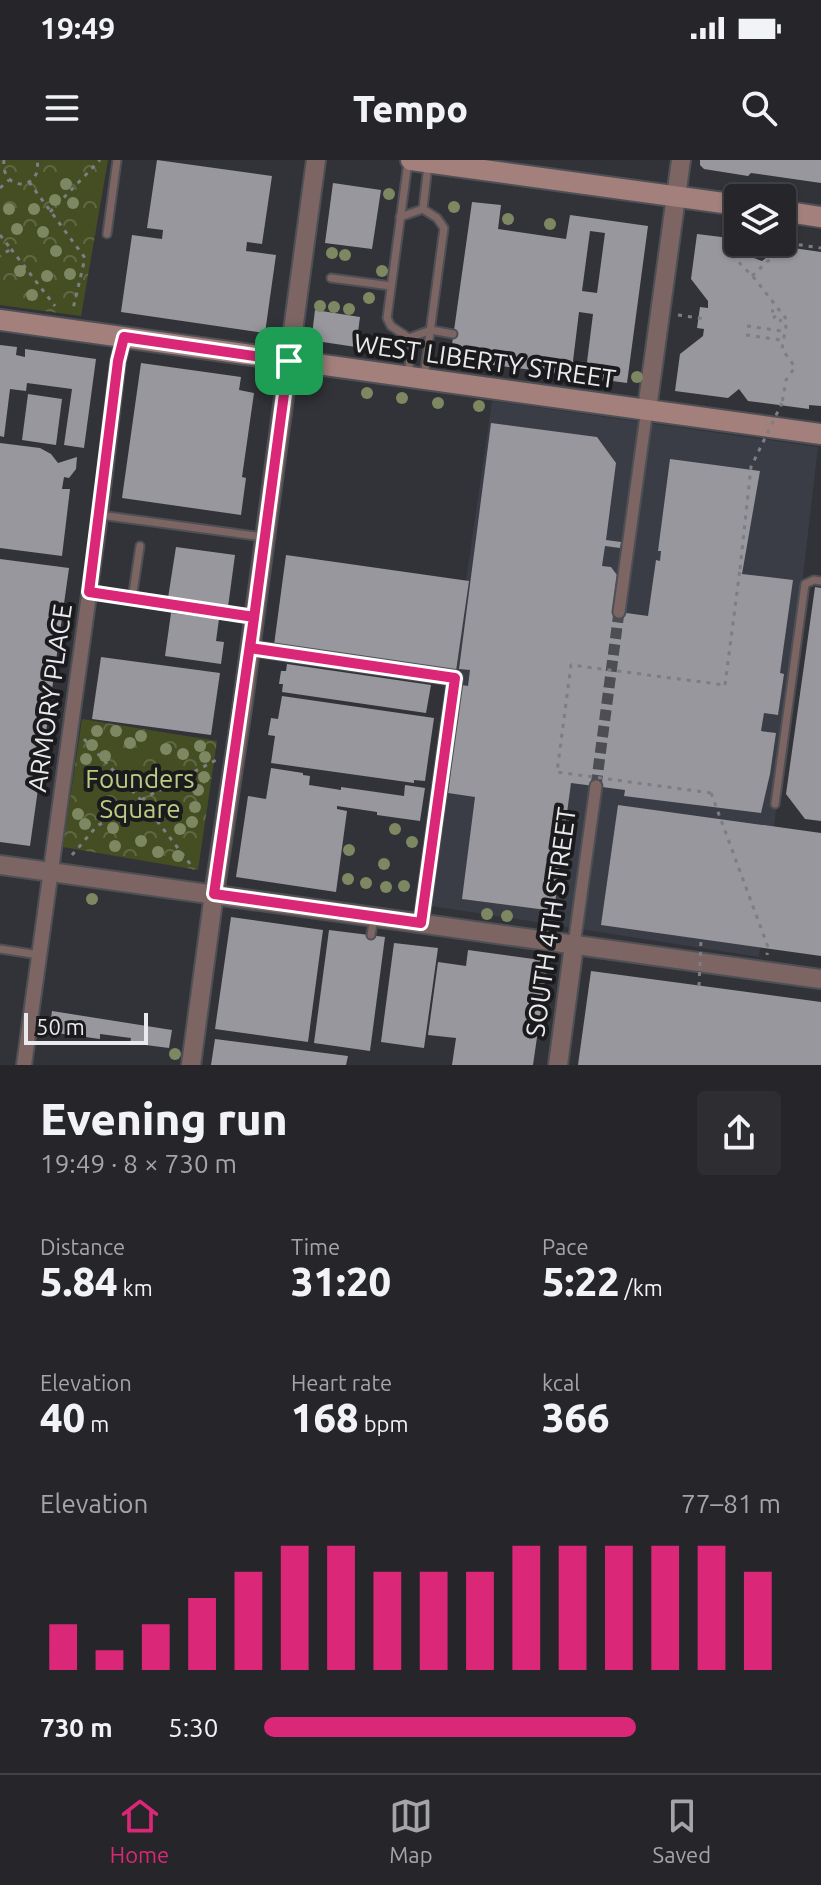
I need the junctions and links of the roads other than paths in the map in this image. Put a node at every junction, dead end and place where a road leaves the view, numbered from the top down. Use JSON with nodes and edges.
{"nodes":[{"id":1,"x":117,"y":160,"type":"edge"},
{"id":2,"x":316,"y":160,"type":"edge"},
{"id":3,"x":681,"y":160,"type":"edge"},
{"id":4,"x":416,"y":161,"type":"edge"},
{"id":5,"x":676,"y":197,"type":"junction"},
{"id":6,"x":724,"y":203,"type":"edge"},
{"id":7,"x":423,"y":209,"type":"junction"},
{"id":8,"x":796,"y":213,"type":"edge"},
{"id":9,"x":400,"y":217,"type":"junction"},
{"id":10,"x":821,"y":217,"type":"edge"},
{"id":11,"x":107,"y":234,"type":"dead end"},
{"id":12,"x":331,"y":278,"type":"dead end"},
{"id":13,"x":391,"y":286,"type":"junction"},
{"id":14,"x":0,"y":320,"type":"edge"},
{"id":15,"x":431,"y":330,"type":"junction"},
{"id":16,"x":453,"y":334,"type":"dead end"},
{"id":17,"x":124,"y":337,"type":"junction"},
{"id":18,"x":409,"y":338,"type":"junction"},
{"id":19,"x":289,"y":361,"type":"junction"},
{"id":20,"x":416,"y":378,"type":"junction"},
{"id":21,"x":647,"y":409,"type":"junction"},
{"id":22,"x":821,"y":434,"type":"edge"},
{"id":23,"x":100,"y":515,"type":"junction"},
{"id":24,"x":265,"y":537,"type":"junction"},
{"id":25,"x":140,"y":546,"type":"dead end"},
{"id":26,"x":818,"y":581,"type":"edge"},
{"id":27,"x":89,"y":592,"type":"junction"},
{"id":28,"x":132,"y":599,"type":"junction"},
{"id":29,"x":619,"y":612,"type":"tunnel mouth"},
{"id":30,"x":254,"y":617,"type":"junction"},
{"id":31,"x":250,"y":648,"type":"junction"},
{"id":32,"x":596,"y":786,"type":"tunnel mouth"},
{"id":33,"x":775,"y":804,"type":"dead end"},
{"id":34,"x":0,"y":865,"type":"edge"},
{"id":35,"x":51,"y":872,"type":"junction"},
{"id":36,"x":214,"y":894,"type":"junction"},
{"id":37,"x":421,"y":923,"type":"junction"},
{"id":38,"x":574,"y":945,"type":"junction"},
{"id":39,"x":0,"y":949,"type":"edge"},
{"id":40,"x":39,"y":955,"type":"junction"},
{"id":41,"x":821,"y":979,"type":"edge"},
{"id":42,"x":24,"y":1065,"type":"edge"},
{"id":43,"x":191,"y":1065,"type":"edge"},
{"id":44,"x":558,"y":1065,"type":"edge"}],
"edges":[{"from":1,"to":11,"type":"lane"},
{"from":2,"to":19,"type":"street"},
{"from":3,"to":5,"type":"street"},
{"from":4,"to":5,"type":"main road"},
{"from":4,"to":7,"type":"lane"},
{"from":4,"to":9,"type":"lane"},
{"from":5,"to":6,"type":"main road"},
{"from":5,"to":21,"type":"street"},
{"from":7,"to":9,"type":"lane"},
{"from":7,"to":15,"type":"lane"},
{"from":8,"to":10,"type":"main road"},
{"from":9,"to":13,"type":"lane"},
{"from":12,"to":13,"type":"lane"},
{"from":13,"to":18,"type":"lane"},
{"from":14,"to":17,"type":"main road","name":"WEST LIBERTY STREET"},
{"from":15,"to":16,"type":"lane"},
{"from":15,"to":18,"type":"lane"},
{"from":15,"to":20,"type":"lane"},
{"from":17,"to":19,"type":"main road","name":"WEST LIBERTY STREET"},
{"from":17,"to":23,"type":"street","name":"ARMORY PLACE"},
{"from":18,"to":20,"type":"lane"},
{"from":19,"to":20,"type":"main road","name":"WEST LIBERTY STREET"},
{"from":19,"to":24,"type":"street"},
{"from":20,"to":21,"type":"main road","name":"WEST LIBERTY STREET"},
{"from":21,"to":22,"type":"main road","name":"WEST LIBERTY STREET"},
{"from":21,"to":29,"type":"street"},
{"from":23,"to":24,"type":"lane"},
{"from":23,"to":27,"type":"street","name":"ARMORY PLACE"},
{"from":24,"to":30,"type":"street"},
{"from":25,"to":28,"type":"lane"},
{"from":26,"to":33,"type":"lane"},
{"from":27,"to":28,"type":"lane"},
{"from":27,"to":35,"type":"street","name":"ARMORY PLACE"},
{"from":28,"to":30,"type":"lane"},
{"from":30,"to":31,"type":"street"},
{"from":31,"to":36,"type":"street"},
{"from":31,"to":37,"type":"street"},
{"from":32,"to":38,"type":"street","name":"SOUTH 4TH STREET"},
{"from":34,"to":35,"type":"street"},
{"from":35,"to":36,"type":"street"},
{"from":35,"to":40,"type":"street","name":"ARMORY PLACE"},
{"from":36,"to":37,"type":"street"},
{"from":36,"to":43,"type":"street"},
{"from":37,"to":38,"type":"street"},
{"from":38,"to":41,"type":"street"},
{"from":38,"to":44,"type":"street","name":"SOUTH 4TH STREET"},
{"from":39,"to":40,"type":"lane"},
{"from":40,"to":42,"type":"street","name":"ARMORY PLACE"}]}
